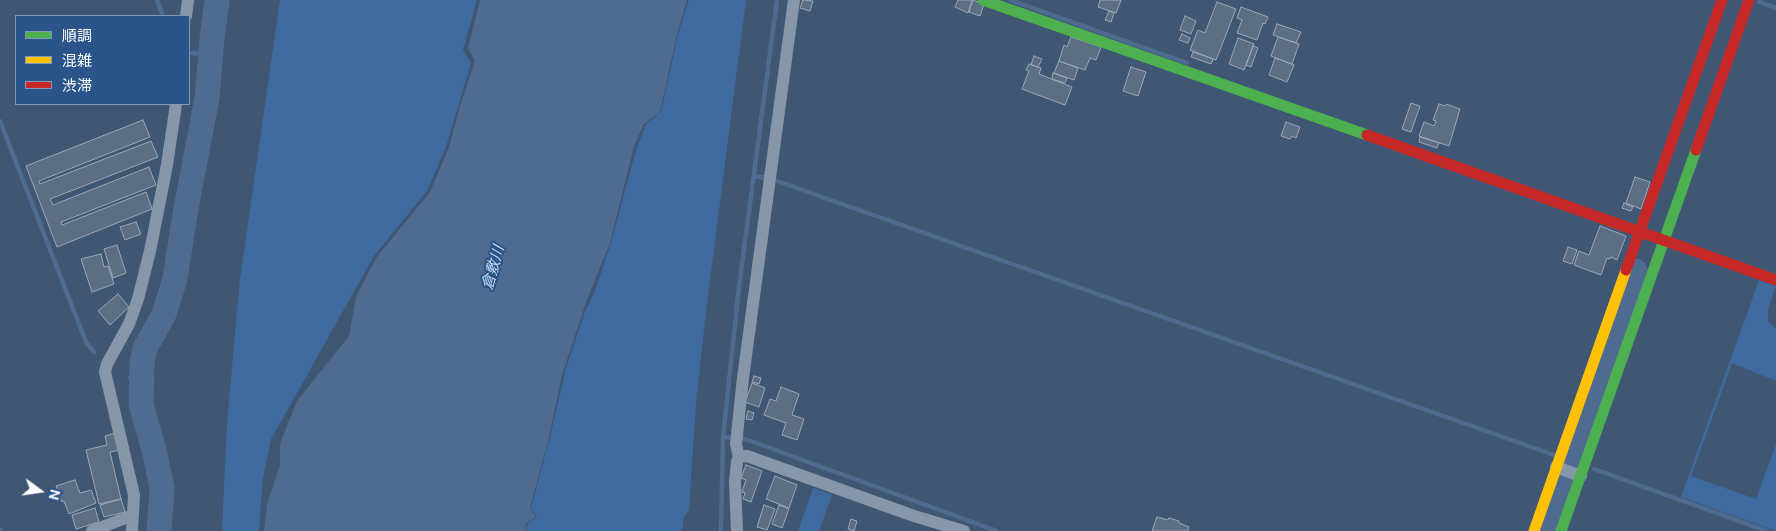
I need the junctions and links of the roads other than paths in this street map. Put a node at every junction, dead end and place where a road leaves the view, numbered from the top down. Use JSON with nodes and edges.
{"nodes":[{"id":1,"x":188,"y":0,"type":"edge"},
{"id":2,"x":794,"y":0,"type":"edge"},
{"id":3,"x":983,"y":0,"type":"edge"},
{"id":4,"x":1722,"y":0,"type":"edge"},
{"id":5,"x":1743,"y":1,"type":"edge"},
{"id":6,"x":186,"y":15,"type":"edge"},
{"id":7,"x":176,"y":105,"type":"edge"},
{"id":8,"x":1650,"y":236,"type":"junction"},
{"id":9,"x":1776,"y":280,"type":"edge"},
{"id":10,"x":738,"y":445,"type":"junction"},
{"id":11,"x":1567,"y":471,"type":"junction"},
{"id":12,"x":132,"y":524,"type":"edge"},
{"id":13,"x":92,"y":531,"type":"edge"},
{"id":14,"x":737,"y":531,"type":"edge"},
{"id":15,"x":964,"y":531,"type":"edge"},
{"id":16,"x":1534,"y":531,"type":"edge"},
{"id":17,"x":1561,"y":531,"type":"edge"}],
"edges":[{"from":1,"to":6,"type":"street"},
{"from":2,"to":10,"type":"street"},
{"from":3,"to":8,"type":"street"},
{"from":4,"to":8,"type":"street"},
{"from":5,"to":8,"type":"street"},
{"from":7,"to":12,"type":"street"},
{"from":8,"to":9,"type":"street"},
{"from":8,"to":11,"type":"street"},
{"from":8,"to":11,"type":"street"},
{"from":10,"to":14,"type":"street"},
{"from":10,"to":15,"type":"street"},
{"from":11,"to":16,"type":"street"},
{"from":11,"to":17,"type":"street"},
{"from":12,"to":13,"type":"street"}]}
